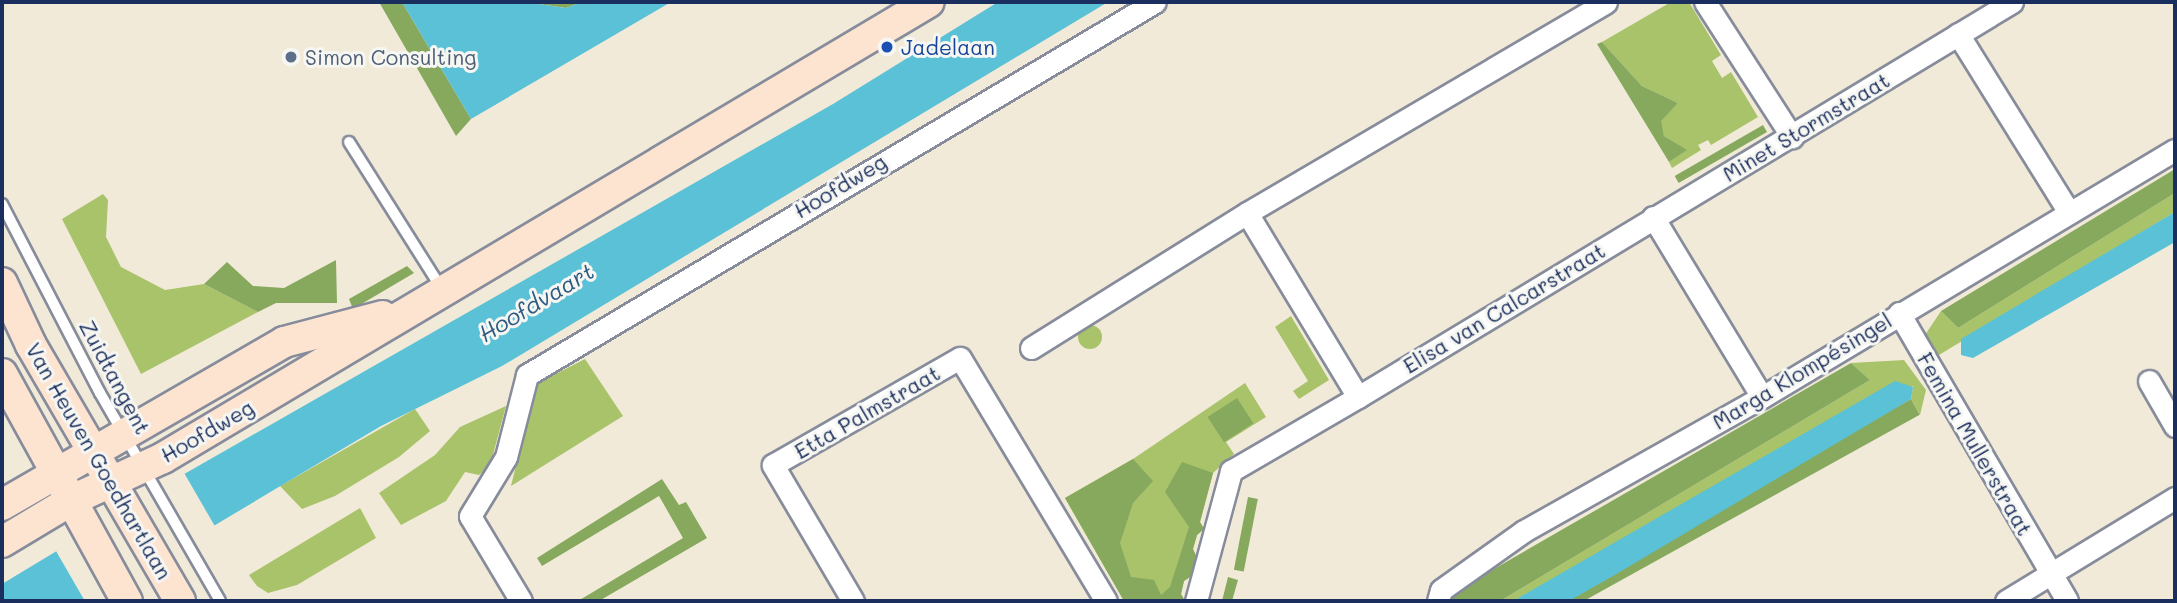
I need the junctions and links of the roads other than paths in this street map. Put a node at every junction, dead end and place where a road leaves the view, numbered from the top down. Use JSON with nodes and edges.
{"nodes":[{"id":1,"x":929,"y":2,"type":"edge"},
{"id":2,"x":1155,"y":2,"type":"edge"},
{"id":3,"x":1606,"y":2,"type":"edge"},
{"id":4,"x":1705,"y":2,"type":"edge"},
{"id":5,"x":2011,"y":2,"type":"edge"},
{"id":6,"x":1958,"y":34,"type":"junction"},
{"id":7,"x":1792,"y":137,"type":"junction"},
{"id":8,"x":349,"y":142,"type":"dead end"},
{"id":9,"x":2175,"y":150,"type":"edge"},
{"id":10,"x":2,"y":204,"type":"edge"},
{"id":11,"x":2068,"y":211,"type":"junction"},
{"id":12,"x":1247,"y":213,"type":"junction"},
{"id":13,"x":1653,"y":217,"type":"junction"},
{"id":14,"x":2,"y":283,"type":"edge"},
{"id":15,"x":442,"y":289,"type":"junction"},
{"id":16,"x":407,"y":310,"type":"junction"},
{"id":17,"x":1899,"y":313,"type":"junction"},
{"id":18,"x":1031,"y":348,"type":"dead end"},
{"id":19,"x":2,"y":374,"type":"edge"},
{"id":20,"x":2149,"y":382,"type":"dead end"},
{"id":21,"x":1358,"y":397,"type":"junction"},
{"id":22,"x":1762,"y":397,"type":"junction"},
{"id":23,"x":2175,"y":426,"type":"edge"},
{"id":24,"x":122,"y":433,"type":"junction"},
{"id":25,"x":90,"y":451,"type":"junction"},
{"id":26,"x":58,"y":471,"type":"junction"},
{"id":27,"x":145,"y":474,"type":"junction"},
{"id":28,"x":114,"y":490,"type":"junction"},
{"id":29,"x":2175,"y":498,"type":"edge"},
{"id":30,"x":2,"y":505,"type":"edge"},
{"id":31,"x":76,"y":509,"type":"junction"},
{"id":32,"x":2,"y":542,"type":"edge"},
{"id":33,"x":2051,"y":575,"type":"junction"},
{"id":34,"x":125,"y":599,"type":"edge"},
{"id":35,"x":180,"y":601,"type":"edge"},
{"id":36,"x":220,"y":601,"type":"edge"},
{"id":37,"x":520,"y":601,"type":"edge"},
{"id":38,"x":853,"y":601,"type":"edge"},
{"id":39,"x":1106,"y":601,"type":"edge"},
{"id":40,"x":1196,"y":601,"type":"edge"},
{"id":41,"x":1438,"y":601,"type":"edge"},
{"id":42,"x":2006,"y":601,"type":"edge"},
{"id":43,"x":2067,"y":601,"type":"edge"}],
"edges":[{"from":1,"to":15,"type":"street","name":"Hoofdweg"},
{"from":2,"to":37,"type":"street","name":"Hoofdweg"},
{"from":3,"to":12,"type":"street"},
{"from":4,"to":7,"type":"street"},
{"from":5,"to":6,"type":"street","name":"Minet Stormstraat"},
{"from":6,"to":7,"type":"street","name":"Minet Stormstraat"},
{"from":6,"to":11,"type":"street"},
{"from":7,"to":13,"type":"street","name":"Minet Stormstraat"},
{"from":8,"to":15,"type":"lane"},
{"from":9,"to":11,"type":"street","name":"Marga Klompésingel"},
{"from":10,"to":24,"type":"lane","name":"Zuidtangent"},
{"from":11,"to":17,"type":"street","name":"Marga Klompésingel"},
{"from":12,"to":18,"type":"street"},
{"from":12,"to":21,"type":"street"},
{"from":13,"to":21,"type":"street","name":"Elisa van Calcarstraat"},
{"from":13,"to":22,"type":"street"},
{"from":14,"to":25,"type":"street","name":"Van Heuven Goedhartlaan"},
{"from":15,"to":16,"type":"street","name":"Hoofdweg"},
{"from":16,"to":24,"type":"street","name":"Hoofdweg"},
{"from":16,"to":27,"type":"street","name":"Hoofdweg"},
{"from":17,"to":22,"type":"street","name":"Marga Klompésingel"},
{"from":17,"to":33,"type":"street","name":"Femina Mullerstraat"},
{"from":19,"to":26,"type":"street","name":"Van Heuven Goedhartlaan"},
{"from":20,"to":23,"type":"street"},
{"from":21,"to":40,"type":"street"},
{"from":22,"to":41,"type":"street","name":"Marga Klompésingel"},
{"from":24,"to":25,"type":"street","name":"Hoofdweg"},
{"from":24,"to":27,"type":"lane","name":"Zuidtangent"},
{"from":25,"to":26,"type":"street","name":"Hoofdweg"},
{"from":25,"to":28,"type":"street","name":"Van Heuven Goedhartlaan"},
{"from":26,"to":30,"type":"street","name":"Hoofdweg"},
{"from":26,"to":31,"type":"street","name":"Van Heuven Goedhartlaan"},
{"from":27,"to":28,"type":"street","name":"Hoofdweg"},
{"from":27,"to":36,"type":"lane","name":"Zuidtangent"},
{"from":28,"to":31,"type":"street","name":"Hoofdweg"},
{"from":28,"to":35,"type":"street","name":"Van Heuven Goedhartlaan"},
{"from":29,"to":33,"type":"street"},
{"from":31,"to":32,"type":"street","name":"Hoofdweg"},
{"from":31,"to":34,"type":"street","name":"Van Heuven Goedhartlaan"},
{"from":33,"to":42,"type":"street"},
{"from":33,"to":43,"type":"street","name":"Femina Mullerstraat"},
{"from":38,"to":39,"type":"street","name":"Etta Palmstraat"}]}
